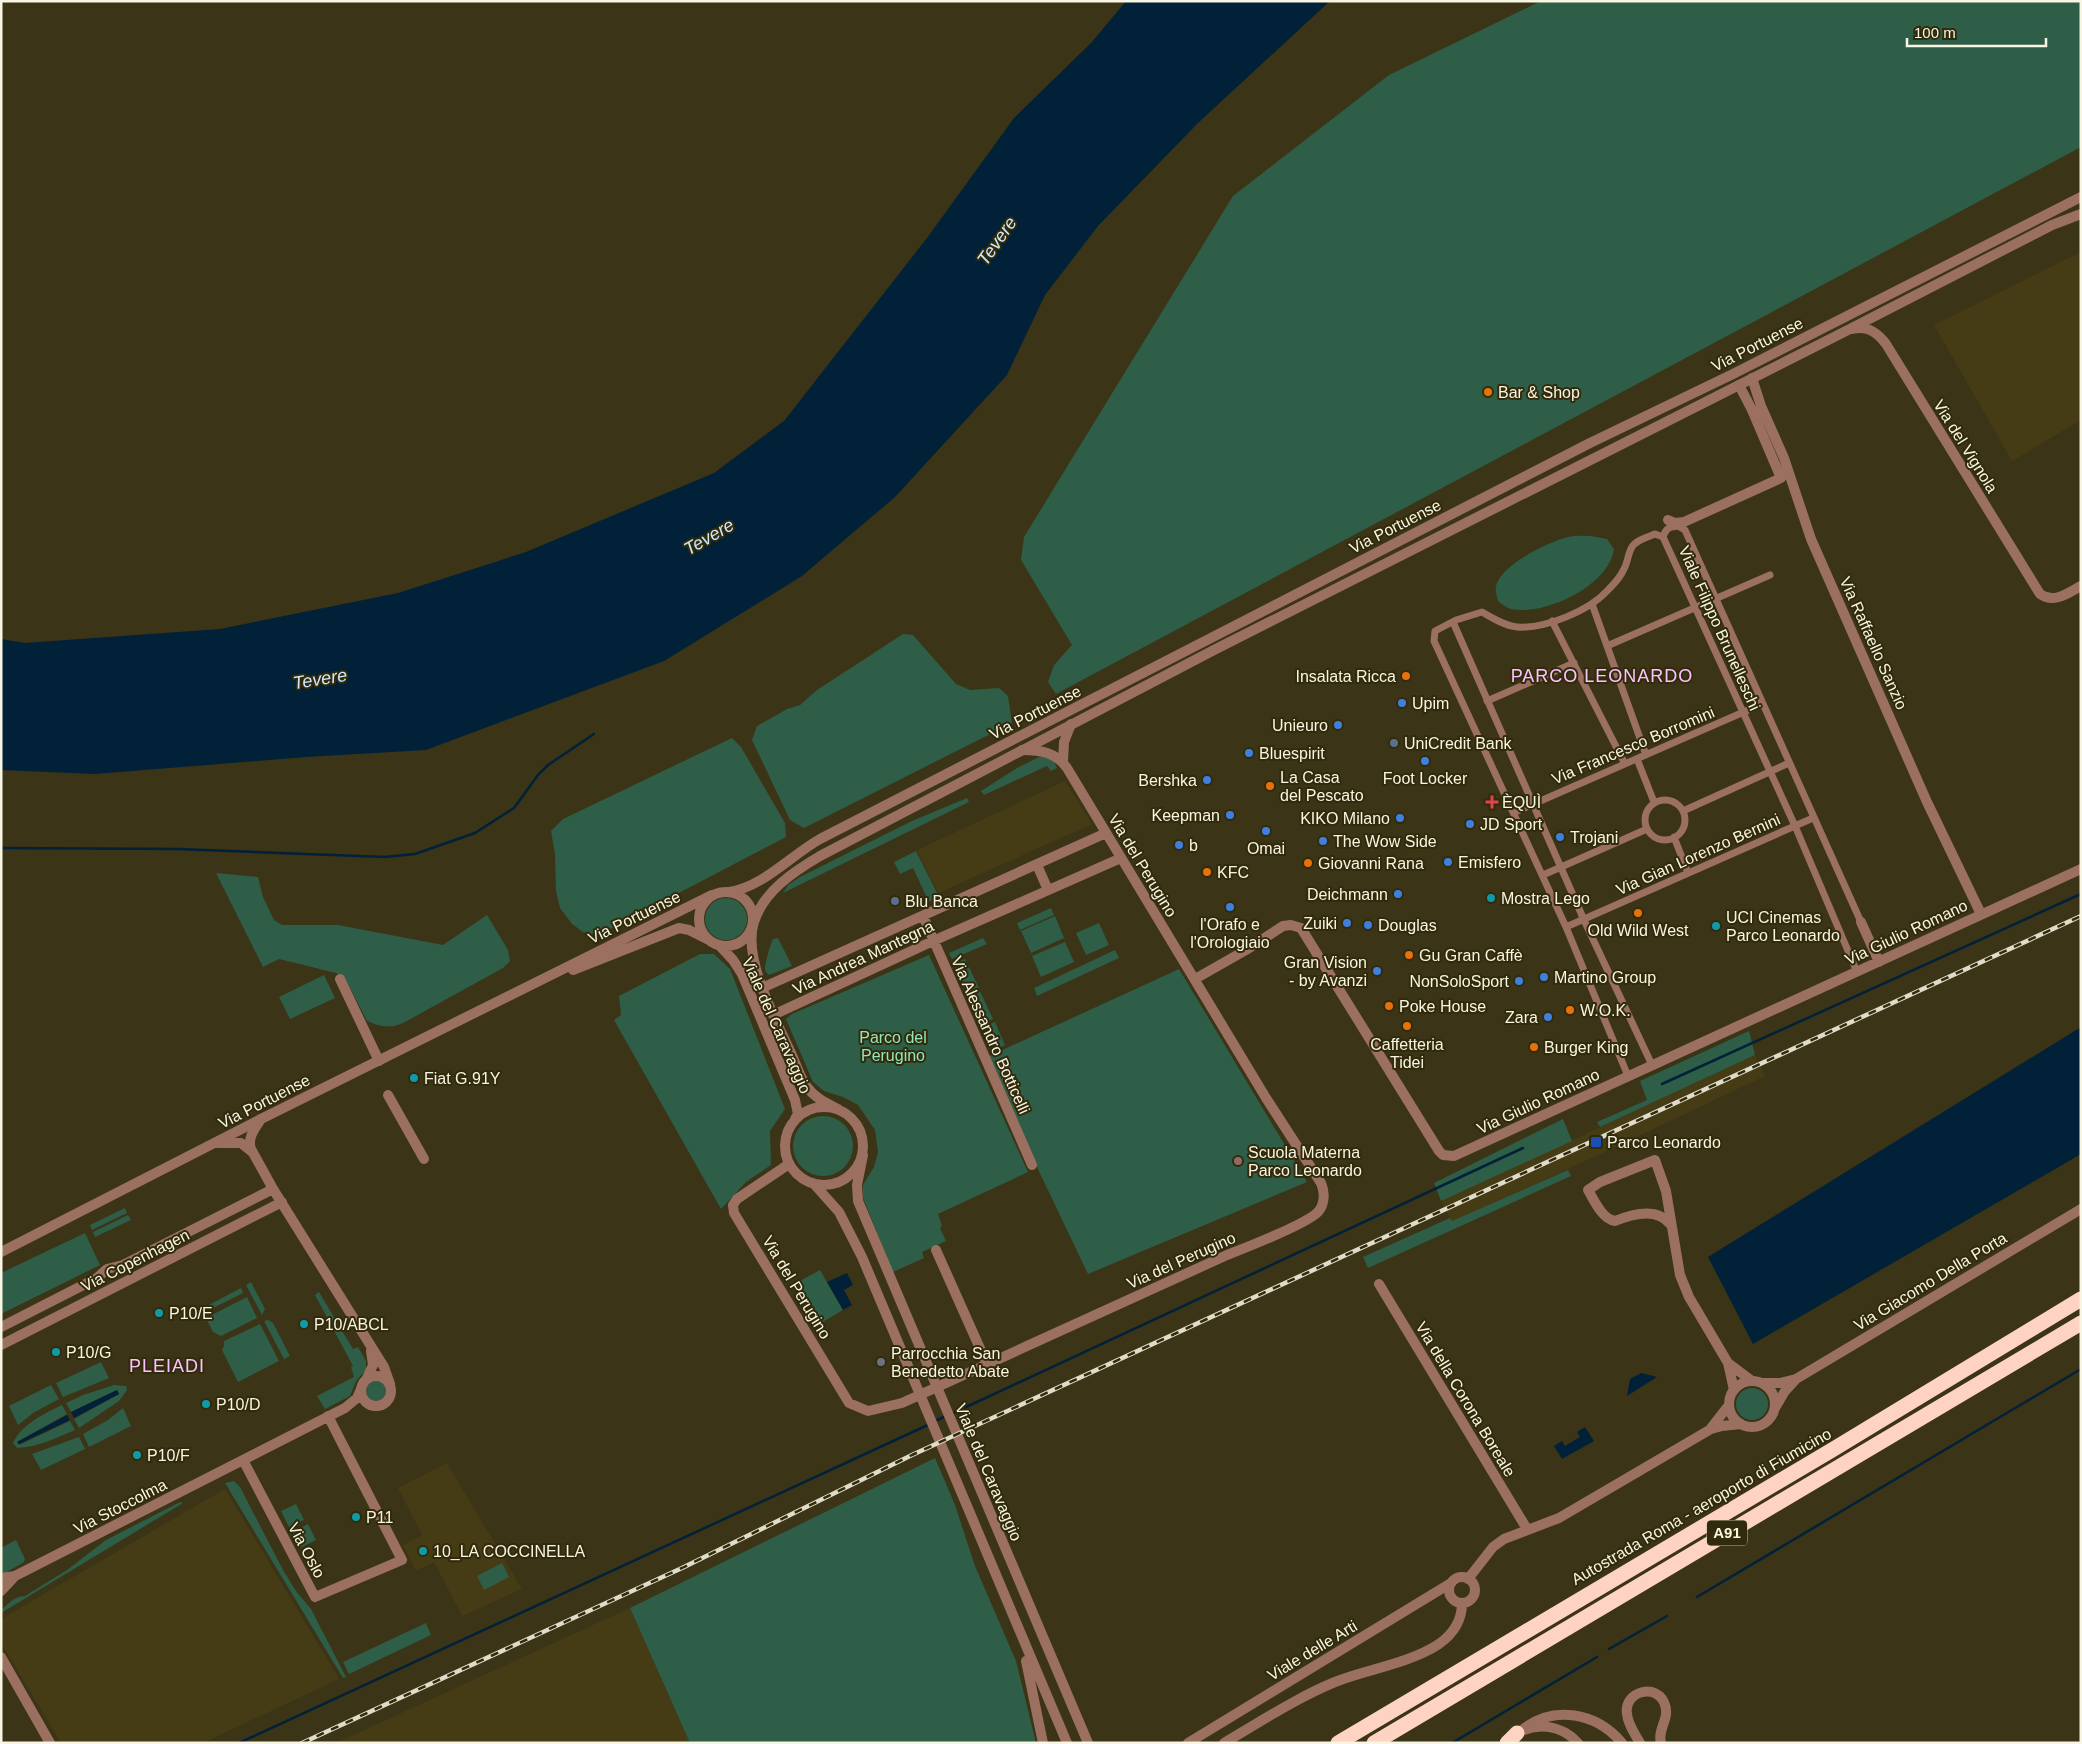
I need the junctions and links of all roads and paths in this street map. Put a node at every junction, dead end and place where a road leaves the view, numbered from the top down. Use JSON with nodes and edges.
{"nodes":[{"id":1,"x":2081,"y":198,"type":"edge"},
{"id":2,"x":2081,"y":214,"type":"edge"},
{"id":3,"x":1846,"y":331,"type":"junction"},
{"id":4,"x":1752,"y":378,"type":"junction"},
{"id":5,"x":1739,"y":385,"type":"junction"},
{"id":6,"x":1668,"y":520,"type":"dead end"},
{"id":7,"x":1663,"y":537,"type":"junction"},
{"id":8,"x":1770,"y":575,"type":"dead end"},
{"id":9,"x":2081,"y":586,"type":"edge"},
{"id":10,"x":1715,"y":599,"type":"junction"},
{"id":11,"x":1592,"y":604,"type":"junction"},
{"id":12,"x":1694,"y":608,"type":"junction"},
{"id":13,"x":1552,"y":621,"type":"junction"},
{"id":14,"x":1453,"y":622,"type":"junction"},
{"id":15,"x":1607,"y":646,"type":"junction"},
{"id":16,"x":1574,"y":663,"type":"junction"},
{"id":17,"x":1487,"y":701,"type":"junction"},
{"id":18,"x":1762,"y":704,"type":"junction"},
{"id":19,"x":1742,"y":713,"type":"junction"},
{"id":20,"x":1071,"y":724,"type":"junction"},
{"id":21,"x":1022,"y":750,"type":"junction"},
{"id":22,"x":1646,"y":755,"type":"junction"},
{"id":23,"x":1637,"y":759,"type":"junction"},
{"id":24,"x":1063,"y":762,"type":"junction"},
{"id":25,"x":1789,"y":763,"type":"junction"},
{"id":26,"x":1625,"y":764,"type":"junction"},
{"id":27,"x":1769,"y":771,"type":"junction"},
{"id":28,"x":1654,"y":802,"type":"junction"},
{"id":29,"x":1533,"y":804,"type":"junction"},
{"id":30,"x":1683,"y":811,"type":"junction"},
{"id":31,"x":1515,"y":812,"type":"junction"},
{"id":32,"x":1814,"y":818,"type":"junction"},
{"id":33,"x":1794,"y":826,"type":"junction"},
{"id":34,"x":1647,"y":829,"type":"junction"},
{"id":35,"x":1106,"y":833,"type":"junction"},
{"id":36,"x":1674,"y":837,"type":"junction"},
{"id":37,"x":1121,"y":858,"type":"junction"},
{"id":38,"x":1037,"y":865,"type":"junction"},
{"id":39,"x":1561,"y":867,"type":"junction"},
{"id":40,"x":2081,"y":869,"type":"edge"},
{"id":41,"x":1688,"y":873,"type":"junction"},
{"id":42,"x":1543,"y":875,"type":"junction"},
{"id":43,"x":1048,"y":890,"type":"junction"},
{"id":44,"x":729,"y":892,"type":"junction"},
{"id":45,"x":712,"y":895,"type":"junction"},
{"id":46,"x":1981,"y":914,"type":"junction"},
{"id":47,"x":923,"y":916,"type":"junction"},
{"id":48,"x":1584,"y":920,"type":"junction"},
{"id":49,"x":1861,"y":922,"type":"joint"},
{"id":50,"x":753,"y":924,"type":"junction"},
{"id":51,"x":1566,"y":927,"type":"junction"},
{"id":52,"x":707,"y":939,"type":"junction"},
{"id":53,"x":933,"y":941,"type":"junction"},
{"id":54,"x":720,"y":946,"type":"junction"},
{"id":55,"x":1879,"y":962,"type":"junction"},
{"id":56,"x":1856,"y":972,"type":"junction"},
{"id":57,"x":340,"y":978,"type":"dead end"},
{"id":58,"x":1195,"y":979,"type":"junction"},
{"id":59,"x":542,"y":980,"type":"junction"},
{"id":60,"x":762,"y":988,"type":"junction"},
{"id":61,"x":773,"y":1015,"type":"junction"},
{"id":62,"x":379,"y":1060,"type":"junction"},
{"id":63,"x":1652,"y":1065,"type":"junction"},
{"id":64,"x":1628,"y":1076,"type":"junction"},
{"id":65,"x":388,"y":1095,"type":"dead end"},
{"id":66,"x":838,"y":1109,"type":"junction"},
{"id":67,"x":261,"y":1119,"type":"junction"},
{"id":68,"x":795,"y":1119,"type":"junction"},
{"id":69,"x":212,"y":1144,"type":"junction"},
{"id":70,"x":253,"y":1153,"type":"junction"},
{"id":71,"x":863,"y":1155,"type":"junction"},
{"id":72,"x":424,"y":1159,"type":"dead end"},
{"id":73,"x":789,"y":1164,"type":"junction"},
{"id":74,"x":1032,"y":1165,"type":"dead end"},
{"id":75,"x":814,"y":1184,"type":"junction"},
{"id":76,"x":273,"y":1189,"type":"junction"},
{"id":77,"x":1666,"y":1191,"type":"junction"},
{"id":78,"x":282,"y":1202,"type":"junction"},
{"id":79,"x":2081,"y":1209,"type":"edge"},
{"id":80,"x":1644,"y":1213,"type":"junction"},
{"id":81,"x":1670,"y":1224,"type":"junction"},
{"id":82,"x":936,"y":1250,"type":"dead end"},
{"id":83,"x":1,"y":1252,"type":"edge"},
{"id":84,"x":115,"y":1268,"type":"junction"},
{"id":85,"x":103,"y":1273,"type":"junction"},
{"id":86,"x":121,"y":1284,"type":"junction"},
{"id":87,"x":1379,"y":1284,"type":"dead end"},
{"id":88,"x":110,"y":1290,"type":"junction"},
{"id":89,"x":2081,"y":1299,"type":"edge"},
{"id":90,"x":2081,"y":1323,"type":"edge"},
{"id":91,"x":1,"y":1327,"type":"edge"},
{"id":92,"x":1,"y":1345,"type":"edge"},
{"id":93,"x":371,"y":1348,"type":"junction"},
{"id":94,"x":1728,"y":1363,"type":"junction"},
{"id":95,"x":987,"y":1364,"type":"junction"},
{"id":96,"x":1796,"y":1379,"type":"junction"},
{"id":97,"x":1757,"y":1382,"type":"junction"},
{"id":98,"x":390,"y":1384,"type":"junction"},
{"id":99,"x":364,"y":1385,"type":"junction"},
{"id":100,"x":1734,"y":1390,"type":"junction"},
{"id":101,"x":369,"y":1404,"type":"junction"},
{"id":102,"x":1729,"y":1406,"type":"junction"},
{"id":103,"x":345,"y":1408,"type":"junction"},
{"id":104,"x":1775,"y":1408,"type":"junction"},
{"id":105,"x":328,"y":1416,"type":"junction"},
{"id":106,"x":1740,"y":1424,"type":"junction"},
{"id":107,"x":1711,"y":1429,"type":"junction"},
{"id":108,"x":243,"y":1460,"type":"junction"},
{"id":109,"x":1527,"y":1529,"type":"junction"},
{"id":110,"x":15,"y":1576,"type":"junction"},
{"id":111,"x":1,"y":1578,"type":"edge"},
{"id":112,"x":1468,"y":1579,"type":"junction"},
{"id":113,"x":1451,"y":1583,"type":"junction"},
{"id":114,"x":1,"y":1590,"type":"edge"},
{"id":115,"x":1462,"y":1603,"type":"junction"},
{"id":116,"x":1022,"y":1640,"type":"junction"},
{"id":117,"x":1,"y":1657,"type":"edge"},
{"id":118,"x":1512,"y":1738,"type":"edge"},
{"id":119,"x":50,"y":1743,"type":"edge"},
{"id":120,"x":1043,"y":1743,"type":"edge"},
{"id":121,"x":1067,"y":1743,"type":"edge"},
{"id":122,"x":1088,"y":1743,"type":"edge"},
{"id":123,"x":1188,"y":1743,"type":"edge"},
{"id":124,"x":1224,"y":1743,"type":"edge"},
{"id":125,"x":1338,"y":1743,"type":"edge"},
{"id":126,"x":1374,"y":1743,"type":"edge"},
{"id":127,"x":1578,"y":1743,"type":"edge"},
{"id":128,"x":1622,"y":1743,"type":"edge"},
{"id":129,"x":1640,"y":1743,"type":"edge"},
{"id":130,"x":1661,"y":1743,"type":"edge"}],
"edges":[{"from":1,"to":44,"type":"street","name":"Via Portuense"},
{"from":2,"to":3,"type":"street","name":"Via Portuense"},
{"from":3,"to":4,"type":"street","name":"Via Portuense"},
{"from":3,"to":9,"type":"street","name":"Via del Vignola"},
{"from":4,"to":5,"type":"street","name":"Via Portuense"},
{"from":4,"to":46,"type":"street","name":"Via Raffaello Sanzio"},
{"from":5,"to":6,"type":"street"},
{"from":5,"to":20,"type":"street","name":"Via Portuense"},
{"from":7,"to":10,"type":"street","name":"Viale Filippo Brunelleschi"},
{"from":7,"to":11,"type":"street"},
{"from":7,"to":12,"type":"street","name":"Viale Filippo Brunelleschi"},
{"from":8,"to":10,"type":"street"},
{"from":10,"to":12,"type":"street"},
{"from":10,"to":18,"type":"street","name":"Viale Filippo Brunelleschi"},
{"from":11,"to":13,"type":"street"},
{"from":11,"to":15,"type":"street"},
{"from":12,"to":15,"type":"street"},
{"from":12,"to":19,"type":"street","name":"Viale Filippo Brunelleschi"},
{"from":13,"to":14,"type":"street"},
{"from":13,"to":16,"type":"street"},
{"from":14,"to":17,"type":"street"},
{"from":14,"to":31,"type":"street"},
{"from":15,"to":22,"type":"street"},
{"from":16,"to":17,"type":"street"},
{"from":16,"to":26,"type":"street"},
{"from":17,"to":29,"type":"street"},
{"from":18,"to":19,"type":"street","name":"Via Francesco Borromini"},
{"from":18,"to":25,"type":"street","name":"Viale Filippo Brunelleschi"},
{"from":19,"to":22,"type":"street","name":"Via Francesco Borromini"},
{"from":19,"to":27,"type":"street","name":"Viale Filippo Brunelleschi"},
{"from":20,"to":21,"type":"street","name":"Via Portuense"},
{"from":20,"to":24,"type":"street"},
{"from":21,"to":24,"type":"street"},
{"from":21,"to":50,"type":"street","name":"Via Portuense"},
{"from":22,"to":23,"type":"street","name":"Via Francesco Borromini"},
{"from":23,"to":26,"type":"street","name":"Via Francesco Borromini"},
{"from":23,"to":28,"type":"street"},
{"from":24,"to":35,"type":"street","name":"Via del Perugino"},
{"from":25,"to":27,"type":"street"},
{"from":25,"to":32,"type":"street","name":"Viale Filippo Brunelleschi"},
{"from":26,"to":29,"type":"street","name":"Via Francesco Borromini"},
{"from":27,"to":30,"type":"street"},
{"from":27,"to":33,"type":"street","name":"Viale Filippo Brunelleschi"},
{"from":28,"to":30,"type":"street"},
{"from":28,"to":34,"type":"street"},
{"from":29,"to":31,"type":"street","name":"Via Francesco Borromini"},
{"from":29,"to":39,"type":"street"},
{"from":30,"to":36,"type":"street"},
{"from":31,"to":42,"type":"street"},
{"from":32,"to":33,"type":"street","name":"Via Gian Lorenzo Bernini"},
{"from":32,"to":49,"type":"street","name":"Viale Filippo Brunelleschi"},
{"from":33,"to":41,"type":"street","name":"Via Gian Lorenzo Bernini"},
{"from":33,"to":56,"type":"street","name":"Viale Filippo Brunelleschi"},
{"from":34,"to":36,"type":"street"},
{"from":34,"to":39,"type":"street"},
{"from":35,"to":37,"type":"street","name":"Via del Perugino"},
{"from":35,"to":38,"type":"street","name":"Via Andrea Mantegna"},
{"from":36,"to":41,"type":"street"},
{"from":37,"to":43,"type":"street","name":"Via Andrea Mantegna"},
{"from":37,"to":58,"type":"street","name":"Via del Perugino"},
{"from":38,"to":43,"type":"street"},
{"from":38,"to":47,"type":"street","name":"Via Andrea Mantegna"},
{"from":39,"to":42,"type":"street"},
{"from":39,"to":48,"type":"street"},
{"from":40,"to":46,"type":"street","name":"Via Giulio Romano"},
{"from":41,"to":48,"type":"street","name":"Via Gian Lorenzo Bernini"},
{"from":42,"to":51,"type":"street"},
{"from":43,"to":53,"type":"street","name":"Via Andrea Mantegna"},
{"from":44,"to":45,"type":"street"},
{"from":44,"to":50,"type":"street"},
{"from":45,"to":52,"type":"street"},
{"from":45,"to":59,"type":"street","name":"Via Portuense"},
{"from":46,"to":55,"type":"street","name":"Via Giulio Romano"},
{"from":47,"to":53,"type":"street","name":"Via Alessandro Botticelli"},
{"from":47,"to":60,"type":"street","name":"Via Andrea Mantegna"},
{"from":48,"to":51,"type":"street","name":"Via Gian Lorenzo Bernini"},
{"from":48,"to":63,"type":"street"},
{"from":49,"to":55,"type":"street","name":"Viale Filippo Brunelleschi"},
{"from":50,"to":54,"type":"street"},
{"from":50,"to":60,"type":"street","name":"Viale del Caravaggio"},
{"from":51,"to":64,"type":"street"},
{"from":52,"to":54,"type":"street"},
{"from":52,"to":59,"type":"street","name":"Via Portuense"},
{"from":53,"to":61,"type":"street","name":"Via Andrea Mantegna"},
{"from":53,"to":74,"type":"street","name":"Via Alessandro Botticelli"},
{"from":54,"to":68,"type":"street","name":"Viale del Caravaggio"},
{"from":55,"to":56,"type":"street","name":"Via Giulio Romano"},
{"from":56,"to":63,"type":"street","name":"Via Giulio Romano"},
{"from":57,"to":62,"type":"street"},
{"from":58,"to":64,"type":"street","name":"Via Giulio Romano"},
{"from":58,"to":95,"type":"street","name":"Via del Perugino"},
{"from":59,"to":62,"type":"street","name":"Via Portuense"},
{"from":60,"to":61,"type":"street","name":"Viale del Caravaggio"},
{"from":61,"to":66,"type":"street","name":"Viale del Caravaggio"},
{"from":62,"to":67,"type":"street","name":"Via Portuense"},
{"from":63,"to":64,"type":"street","name":"Via Giulio Romano"},
{"from":65,"to":72,"type":"street"},
{"from":66,"to":68,"type":"street"},
{"from":66,"to":71,"type":"street"},
{"from":67,"to":69,"type":"street","name":"Via Portuense"},
{"from":67,"to":70,"type":"street"},
{"from":68,"to":73,"type":"street"},
{"from":69,"to":70,"type":"street"},
{"from":69,"to":83,"type":"street","name":"Via Portuense"},
{"from":70,"to":76,"type":"street"},
{"from":71,"to":75,"type":"street"},
{"from":71,"to":122,"type":"street","name":"Viale del Caravaggio"},
{"from":73,"to":75,"type":"street"},
{"from":73,"to":95,"type":"street","name":"Via del Perugino"},
{"from":75,"to":116,"type":"street","name":"Viale del Caravaggio"},
{"from":76,"to":78,"type":"street"},
{"from":76,"to":84,"type":"street","name":"Via Copenhagen"},
{"from":77,"to":80,"type":"street"},
{"from":77,"to":80,"type":"street"},
{"from":77,"to":81,"type":"street"},
{"from":78,"to":86,"type":"street","name":"Via Copenhagen"},
{"from":78,"to":93,"type":"street"},
{"from":79,"to":96,"type":"street","name":"Via Giacomo Della Porta"},
{"from":80,"to":81,"type":"street"},
{"from":81,"to":94,"type":"street"},
{"from":82,"to":95,"type":"street"},
{"from":84,"to":85,"type":"street","name":"Via Copenhagen"},
{"from":84,"to":86,"type":"street"},
{"from":85,"to":88,"type":"street"},
{"from":85,"to":91,"type":"street","name":"Via Copenhagen"},
{"from":86,"to":88,"type":"street","name":"Via Copenhagen"},
{"from":87,"to":109,"type":"street","name":"Via della Corona Boreale"},
{"from":88,"to":92,"type":"street","name":"Via Copenhagen"},
{"from":89,"to":125,"type":"highway","name":"Autostrada Roma - aeroporto di Fiumicino","number":"A91"},
{"from":90,"to":126,"type":"highway","number":"A91"},
{"from":93,"to":98,"type":"street"},
{"from":93,"to":99,"type":"street","name":"Via Stoccolma"},
{"from":94,"to":97,"type":"street"},
{"from":94,"to":100,"type":"street"},
{"from":96,"to":97,"type":"street","name":"Via Giacomo Della Porta"},
{"from":96,"to":104,"type":"street","name":"Via Giacomo Della Porta"},
{"from":97,"to":100,"type":"street","name":"Via Giacomo Della Porta"},
{"from":97,"to":104,"type":"street"},
{"from":98,"to":99,"type":"street"},
{"from":98,"to":101,"type":"street"},
{"from":99,"to":101,"type":"street"},
{"from":99,"to":103,"type":"street","name":"Via Stoccolma"},
{"from":100,"to":102,"type":"street"},
{"from":101,"to":103,"type":"street","name":"Via Stoccolma"},
{"from":102,"to":106,"type":"street"},
{"from":102,"to":107,"type":"street"},
{"from":103,"to":105,"type":"street","name":"Via Stoccolma"},
{"from":104,"to":106,"type":"street","name":"Via Giacomo Della Porta"},
{"from":105,"to":108,"type":"street","name":"Via Stoccolma"},
{"from":105,"to":108,"type":"street","name":"Via Oslo"},
{"from":106,"to":107,"type":"street"},
{"from":107,"to":109,"type":"street"},
{"from":108,"to":110,"type":"street","name":"Via Stoccolma"},
{"from":109,"to":112,"type":"street"},
{"from":110,"to":111,"type":"street","name":"Via Stoccolma"},
{"from":110,"to":114,"type":"street","name":"Via Stoccolma"},
{"from":112,"to":113,"type":"street","name":"Viale delle Arti"},
{"from":112,"to":115,"type":"street"},
{"from":113,"to":115,"type":"street"},
{"from":113,"to":123,"type":"street","name":"Viale delle Arti"},
{"from":115,"to":124,"type":"street"},
{"from":116,"to":120,"type":"street"},
{"from":116,"to":121,"type":"street","name":"Viale del Caravaggio"},
{"from":117,"to":119,"type":"street"},
{"from":118,"to":127,"type":"street"},
{"from":118,"to":128,"type":"street"},
{"from":129,"to":130,"type":"street"}]}
